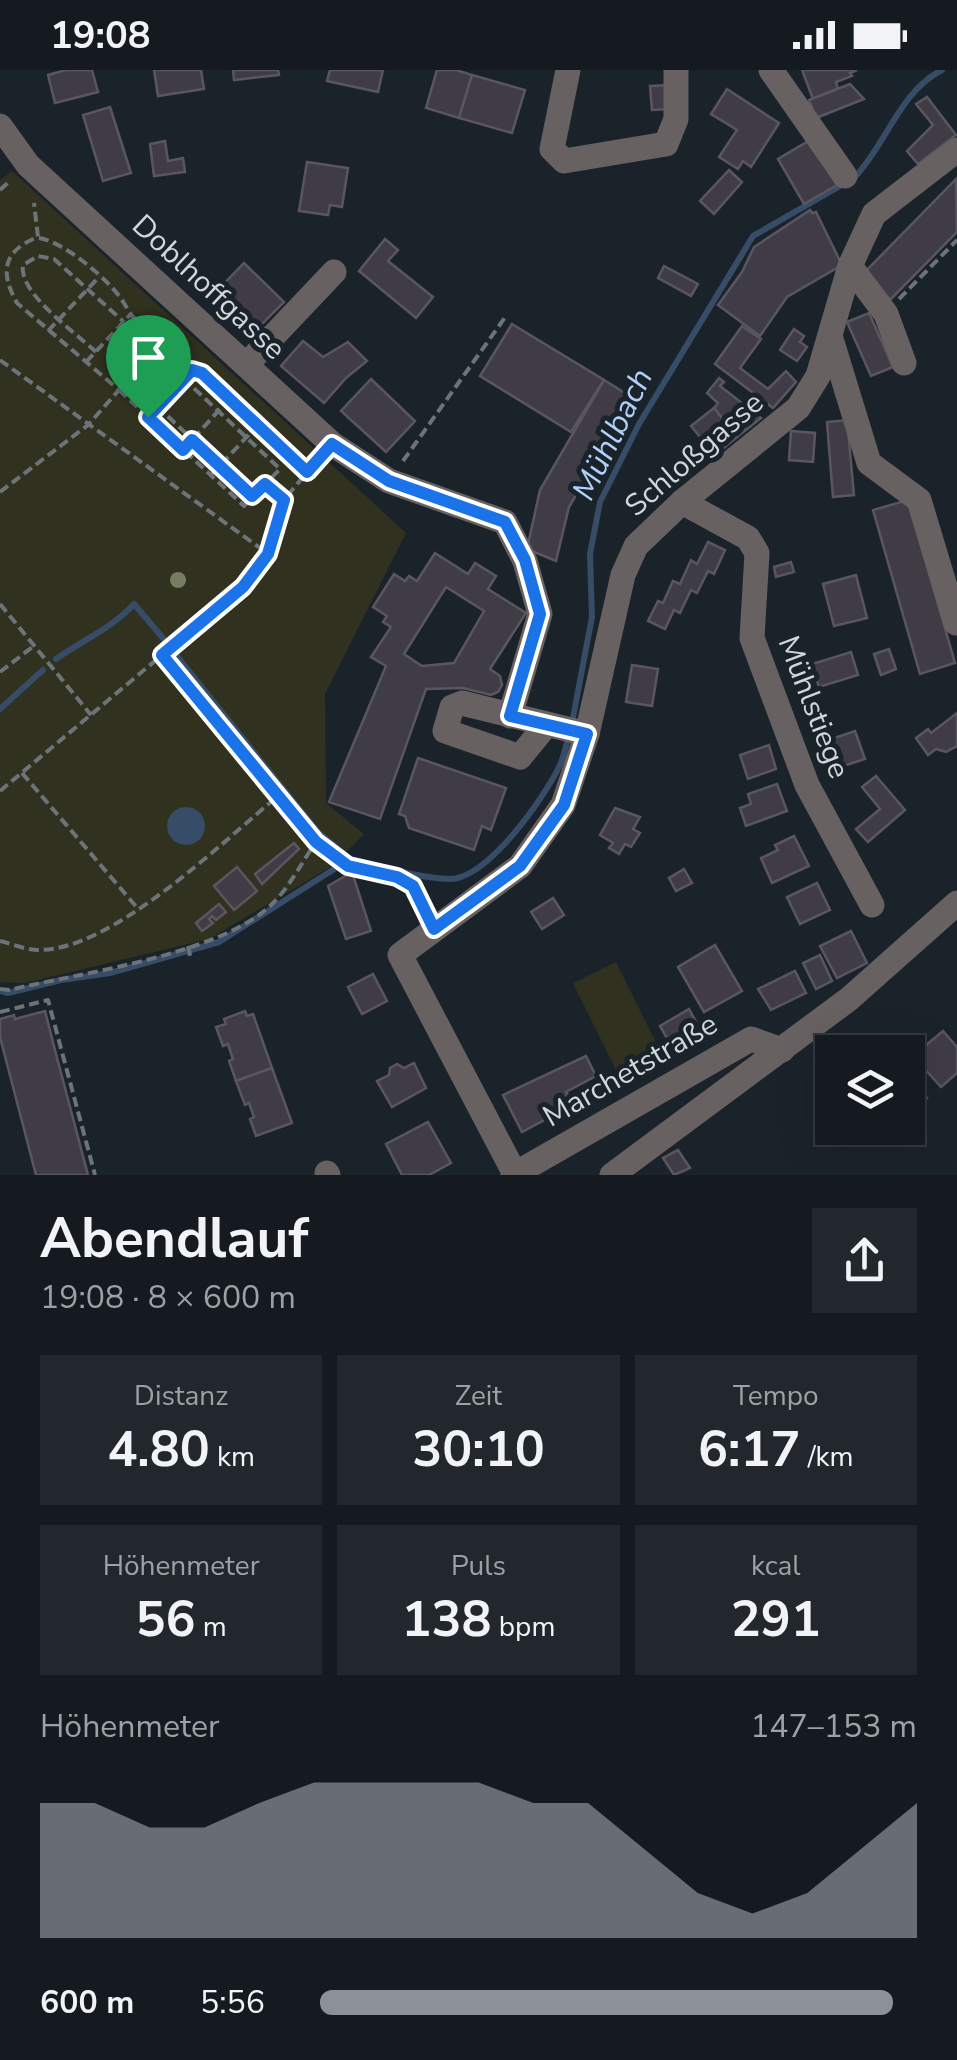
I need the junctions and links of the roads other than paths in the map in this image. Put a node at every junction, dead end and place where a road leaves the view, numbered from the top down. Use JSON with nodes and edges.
{"nodes":[{"id":1,"x":568,"y":70,"type":"edge"},
{"id":2,"x":676,"y":70,"type":"edge"},
{"id":3,"x":771,"y":70,"type":"edge"},
{"id":4,"x":0,"y":126,"type":"edge"},
{"id":5,"x":957,"y":150,"type":"edge"},
{"id":6,"x":845,"y":176,"type":"dead end"},
{"id":7,"x":850,"y":266,"type":"junction"},
{"id":8,"x":334,"y":272,"type":"dead end"},
{"id":9,"x":831,"y":339,"type":"junction"},
{"id":10,"x":904,"y":362,"type":"dead end"},
{"id":11,"x":246,"y":365,"type":"junction"},
{"id":12,"x":682,"y":502,"type":"junction"},
{"id":13,"x":956,"y":624,"type":"edge"},
{"id":14,"x":510,"y":716,"type":"junction"},
{"id":15,"x":568,"y":729,"type":"junction"},
{"id":16,"x":957,"y":903,"type":"edge"},
{"id":17,"x":872,"y":905,"type":"dead end"},
{"id":18,"x":782,"y":1050,"type":"junction"},
{"id":19,"x":514,"y":1174,"type":"edge"},
{"id":20,"x":612,"y":1175,"type":"edge"}],
"edges":[{"from":1,"to":2,"type":"street"},
{"from":3,"to":6,"type":"street"},
{"from":4,"to":11,"type":"street","name":"Doblhoffgasse"},
{"from":5,"to":7,"type":"street","name":"Schloßgasse"},
{"from":7,"to":9,"type":"street","name":"Schloßgasse"},
{"from":7,"to":10,"type":"street"},
{"from":8,"to":11,"type":"street"},
{"from":9,"to":12,"type":"street","name":"Schloßgasse"},
{"from":9,"to":13,"type":"street"},
{"from":11,"to":14,"type":"street","name":"Doblhoffgasse"},
{"from":12,"to":15,"type":"street","name":"Schloßgasse"},
{"from":12,"to":17,"type":"street","name":"Mühlstiege"},
{"from":14,"to":15,"type":"street"},
{"from":14,"to":15,"type":"street"},
{"from":15,"to":19,"type":"street","name":"Schloßgasse"},
{"from":16,"to":18,"type":"street"},
{"from":18,"to":19,"type":"street","name":"Marchetstraße"},
{"from":18,"to":20,"type":"street"}]}
